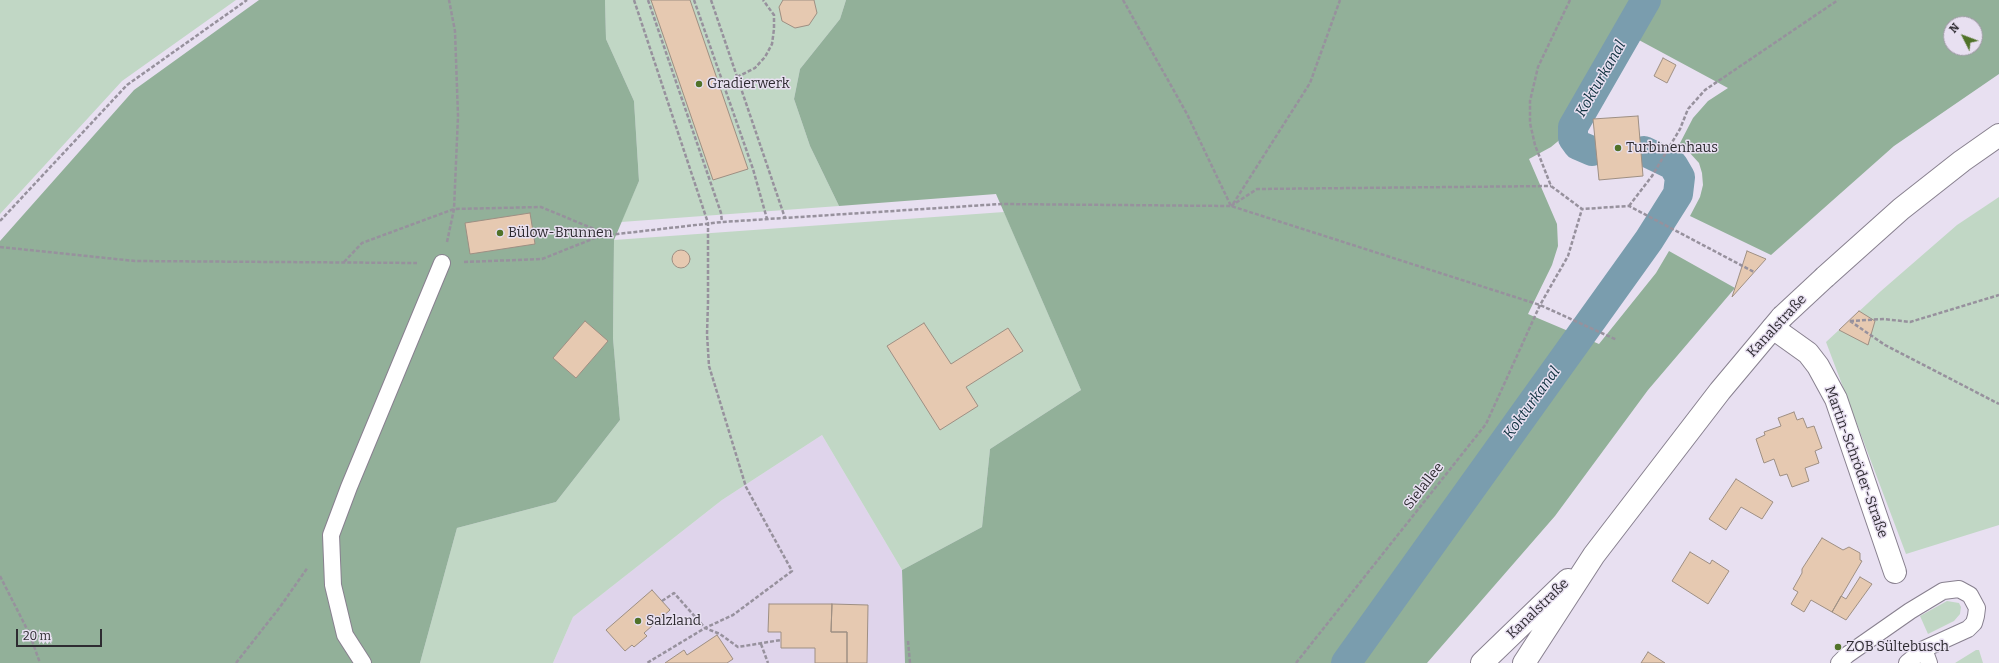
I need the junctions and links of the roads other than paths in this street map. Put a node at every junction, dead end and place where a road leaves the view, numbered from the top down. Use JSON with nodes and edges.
{"nodes":[{"id":1,"x":1999,"y":135,"type":"edge"},
{"id":2,"x":442,"y":263,"type":"road end"},
{"id":3,"x":1777,"y":322,"type":"junction"},
{"id":4,"x":1594,"y":555,"type":"junction"},
{"id":5,"x":1895,"y":572,"type":"dead end"},
{"id":6,"x":1927,"y":656,"type":"edge"},
{"id":7,"x":363,"y":663,"type":"edge"},
{"id":8,"x":1482,"y":663,"type":"edge"},
{"id":9,"x":1524,"y":663,"type":"edge"},
{"id":10,"x":1839,"y":663,"type":"edge"},
{"id":11,"x":1907,"y":663,"type":"edge"}],
"edges":[{"from":1,"to":3,"type":"main road","name":"Kanalstraße","bridge":true},
{"from":2,"to":7,"type":"lane"},
{"from":3,"to":4,"type":"main road","name":"Kanalstraße"},
{"from":3,"to":5,"type":"main road","name":"Martin-Schröder-Straße"},
{"from":4,"to":8,"type":"main road","name":"Kanalstraße"},
{"from":4,"to":9,"type":"main road","name":"Kanalstraße"},
{"from":6,"to":10,"type":"lane"},
{"from":6,"to":11,"type":"lane"}]}
